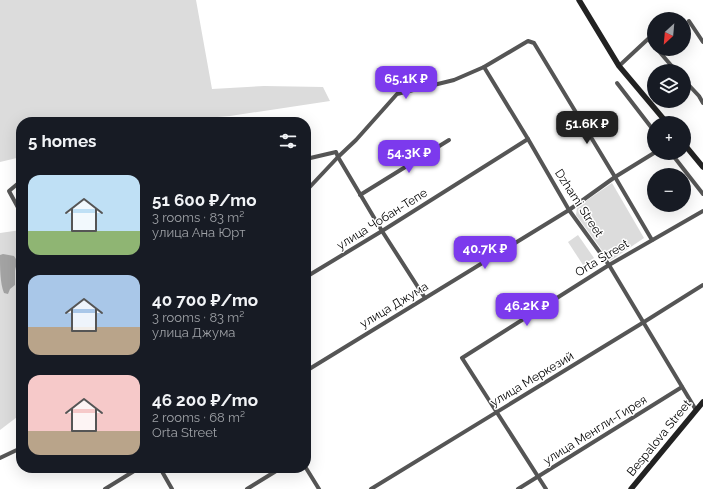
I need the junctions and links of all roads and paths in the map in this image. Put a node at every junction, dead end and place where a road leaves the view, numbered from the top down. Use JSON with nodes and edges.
{"nodes":[{"id":1,"x":575,"y":0,"type":"edge"},
{"id":2,"x":579,"y":0,"type":"edge"},
{"id":3,"x":589,"y":16,"type":"junction"},
{"id":4,"x":691,"y":25,"type":"edge"},
{"id":5,"x":647,"y":40,"type":"edge"},
{"id":6,"x":703,"y":42,"type":"edge"},
{"id":7,"x":663,"y":56,"type":"edge"},
{"id":8,"x":670,"y":64,"type":"edge"},
{"id":9,"x":619,"y":66,"type":"junction"},
{"id":10,"x":484,"y":67,"type":"junction"},
{"id":11,"x":617,"y":83,"type":"dead end"},
{"id":12,"x":691,"y":87,"type":"edge"},
{"id":13,"x":703,"y":103,"type":"edge"},
{"id":14,"x":661,"y":116,"type":"edge"},
{"id":15,"x":647,"y":122,"type":"edge"},
{"id":16,"x":528,"y":139,"type":"junction"},
{"id":17,"x":449,"y":140,"type":"dead end"},
{"id":18,"x":691,"y":152,"type":"edge"},
{"id":19,"x":338,"y":157,"type":"junction"},
{"id":20,"x":647,"y":157,"type":"edge"},
{"id":21,"x":311,"y":158,"type":"edge"},
{"id":22,"x":676,"y":160,"type":"edge"},
{"id":23,"x":703,"y":165,"type":"edge"},
{"id":24,"x":615,"y":177,"type":"junction"},
{"id":25,"x":16,"y":185,"type":"edge"},
{"id":26,"x":311,"y":186,"type":"edge"},
{"id":27,"x":703,"y":194,"type":"edge"},
{"id":28,"x":360,"y":195,"type":"junction"},
{"id":29,"x":16,"y":204,"type":"edge"},
{"id":30,"x":569,"y":210,"type":"junction"},
{"id":31,"x":703,"y":210,"type":"edge"},
{"id":32,"x":382,"y":231,"type":"junction"},
{"id":33,"x":652,"y":240,"type":"junction"},
{"id":34,"x":609,"y":265,"type":"junction"},
{"id":35,"x":311,"y":274,"type":"edge"},
{"id":36,"x":703,"y":285,"type":"edge"},
{"id":37,"x":425,"y":298,"type":"junction"},
{"id":38,"x":644,"y":322,"type":"junction"},
{"id":39,"x":311,"y":367,"type":"edge"},
{"id":40,"x":682,"y":387,"type":"junction"},
{"id":41,"x":703,"y":402,"type":"edge"},
{"id":42,"x":696,"y":410,"type":"junction"},
{"id":43,"x":496,"y":411,"type":"junction"},
{"id":44,"x":16,"y":450,"type":"edge"},
{"id":45,"x":0,"y":458,"type":"edge"},
{"id":46,"x":131,"y":473,"type":"edge"},
{"id":47,"x":163,"y":473,"type":"edge"},
{"id":48,"x":273,"y":473,"type":"edge"},
{"id":49,"x":309,"y":473,"type":"edge"},
{"id":50,"x":538,"y":477,"type":"junction"},
{"id":51,"x":105,"y":489,"type":"edge"},
{"id":52,"x":172,"y":489,"type":"edge"},
{"id":53,"x":247,"y":489,"type":"edge"},
{"id":54,"x":319,"y":489,"type":"edge"},
{"id":55,"x":370,"y":489,"type":"edge"},
{"id":56,"x":518,"y":489,"type":"edge"},
{"id":57,"x":546,"y":489,"type":"edge"},
{"id":58,"x":631,"y":489,"type":"edge"}],
"edges":[{"from":1,"to":3,"type":"street"},
{"from":2,"to":3,"type":"street"},
{"from":3,"to":9,"type":"street"},
{"from":4,"to":6,"type":"street"},
{"from":5,"to":9,"type":"street"},
{"from":7,"to":8,"type":"street"},
{"from":9,"to":14,"type":"street"},
{"from":10,"to":16,"type":"street","name":"Dzhami Street"},
{"from":10,"to":19,"type":"street"},
{"from":10,"to":24,"type":"street"},
{"from":11,"to":15,"type":"street"},
{"from":12,"to":13,"type":"street"},
{"from":16,"to":30,"type":"street","name":"Dzhami Street"},
{"from":16,"to":32,"type":"street","name":"улица Чобан-Тепе"},
{"from":17,"to":28,"type":"street"},
{"from":18,"to":23,"type":"street"},
{"from":19,"to":21,"type":"street"},
{"from":19,"to":26,"type":"street"},
{"from":19,"to":28,"type":"street"},
{"from":20,"to":24,"type":"street","name":"улица Джума"},
{"from":22,"to":27,"type":"street"},
{"from":24,"to":30,"type":"street","name":"улица Джума"},
{"from":24,"to":33,"type":"street"},
{"from":25,"to":29,"type":"street"},
{"from":28,"to":32,"type":"street"},
{"from":30,"to":34,"type":"street","name":"Dzhami Street"},
{"from":30,"to":37,"type":"street","name":"улица Джума"},
{"from":31,"to":33,"type":"street","name":"Orta Street"},
{"from":32,"to":35,"type":"street","name":"улица Чобан-Тепе"},
{"from":32,"to":37,"type":"street"},
{"from":33,"to":34,"type":"street","name":"Orta Street"},
{"from":34,"to":38,"type":"street","name":"Dzhami Street"},
{"from":34,"to":43,"type":"street","name":"Orta Street"},
{"from":36,"to":38,"type":"street","name":"улица Меркезий"},
{"from":37,"to":39,"type":"street","name":"улица Джума"},
{"from":38,"to":40,"type":"street","name":"Dzhami Street"},
{"from":38,"to":43,"type":"street","name":"улица Меркезий"},
{"from":40,"to":42,"type":"street","name":"Dzhami Street"},
{"from":40,"to":50,"type":"street","name":"улица Менгли-Гирея"},
{"from":41,"to":42,"type":"street","name":"Bespalova Street"},
{"from":42,"to":58,"type":"street","name":"Bespalova Street"},
{"from":43,"to":50,"type":"street","name":"Orta Street"},
{"from":43,"to":55,"type":"street","name":"улица Меркезий"},
{"from":44,"to":45,"type":"street"},
{"from":46,"to":51,"type":"street"},
{"from":47,"to":52,"type":"street"},
{"from":48,"to":53,"type":"street"},
{"from":49,"to":54,"type":"street"},
{"from":50,"to":56,"type":"street","name":"улица Менгли-Гирея"},
{"from":50,"to":57,"type":"street","name":"Orta Street"}]}
